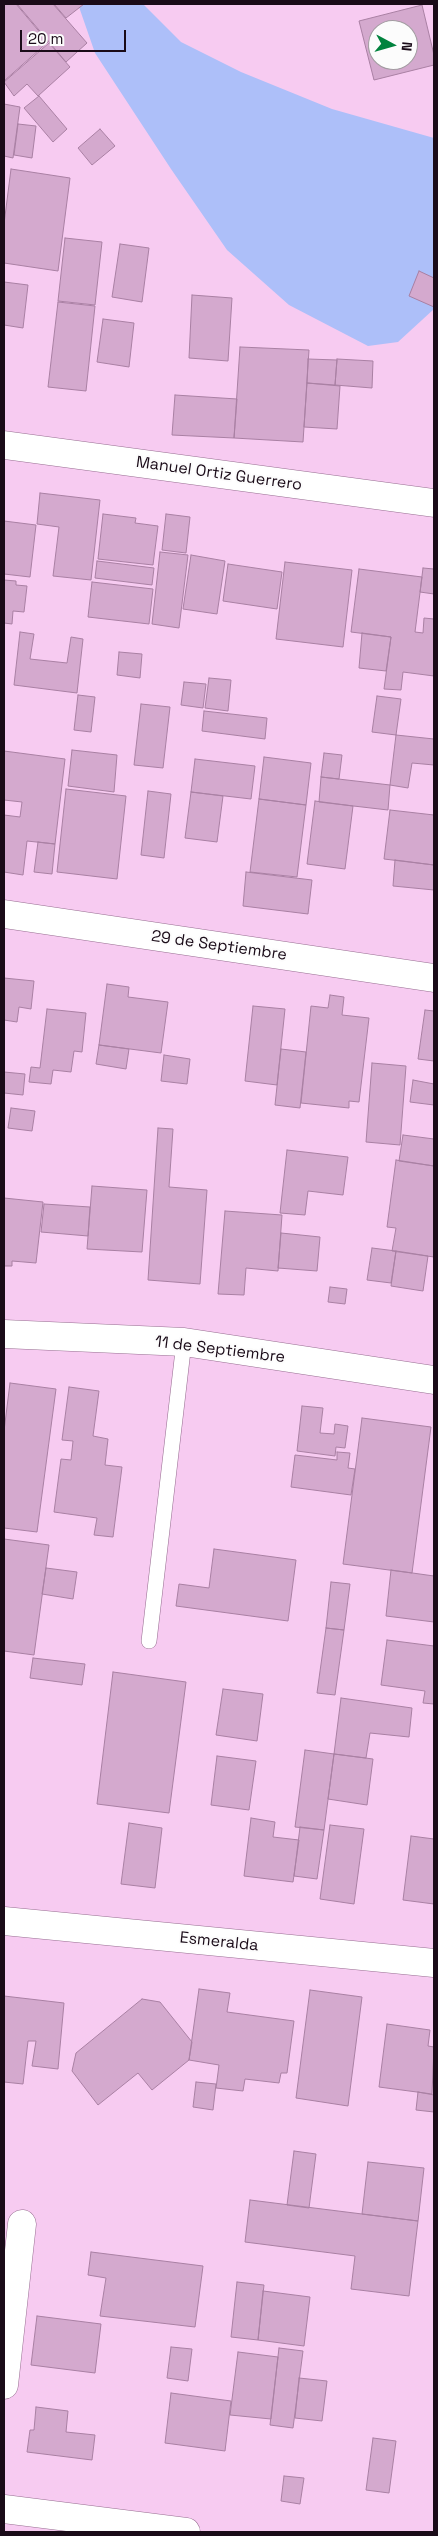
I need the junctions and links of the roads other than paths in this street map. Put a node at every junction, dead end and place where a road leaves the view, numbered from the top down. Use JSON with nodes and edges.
{"nodes":[{"id":1,"x":4,"y":445,"type":"edge"},
{"id":2,"x":434,"y":502,"type":"edge"},
{"id":3,"x":4,"y":914,"type":"edge"},
{"id":4,"x":434,"y":978,"type":"edge"},
{"id":5,"x":4,"y":1334,"type":"edge"},
{"id":6,"x":184,"y":1342,"type":"junction"},
{"id":7,"x":434,"y":1380,"type":"edge"},
{"id":8,"x":149,"y":1641,"type":"dead end"},
{"id":9,"x":4,"y":1922,"type":"edge"},
{"id":10,"x":434,"y":1963,"type":"edge"},
{"id":11,"x":22,"y":2224,"type":"dead end"},
{"id":12,"x":4,"y":2385,"type":"edge"},
{"id":13,"x":4,"y":2509,"type":"edge"},
{"id":14,"x":186,"y":2532,"type":"edge"}],
"edges":[{"from":1,"to":2,"type":"street","name":"Manuel Ortiz Guerrero"},
{"from":3,"to":4,"type":"street","name":"29 de Septiembre"},
{"from":5,"to":6,"type":"street","name":"11 de Septiembre"},
{"from":6,"to":7,"type":"street","name":"11 de Septiembre"},
{"from":6,"to":8,"type":"lane"},
{"from":9,"to":10,"type":"street","name":"Esmeralda"},
{"from":11,"to":12,"type":"street"},
{"from":13,"to":14,"type":"street"}]}
